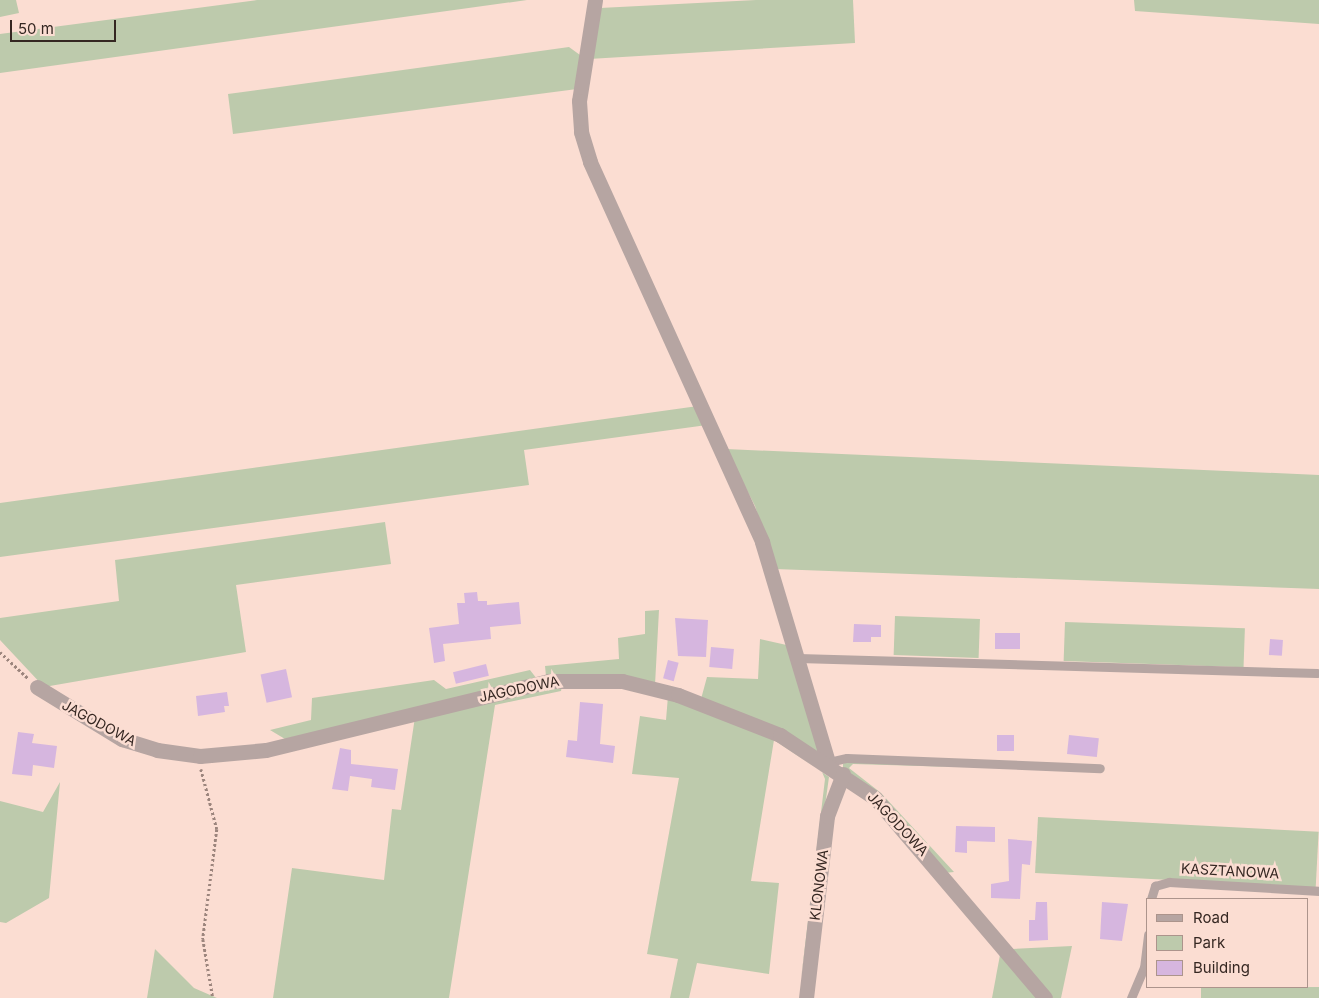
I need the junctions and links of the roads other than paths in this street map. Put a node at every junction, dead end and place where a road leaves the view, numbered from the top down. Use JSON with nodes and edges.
{"nodes":[{"id":1,"x":594,"y":0,"type":"edge"},
{"id":2,"x":798,"y":658,"type":"junction"},
{"id":3,"x":1317,"y":672,"type":"dead end"},
{"id":4,"x":37,"y":687,"type":"road end"},
{"id":5,"x":829,"y":763,"type":"junction"},
{"id":6,"x":1100,"y":768,"type":"dead end"},
{"id":7,"x":843,"y":774,"type":"junction"},
{"id":8,"x":1319,"y":891,"type":"edge"},
{"id":9,"x":1151,"y":898,"type":"edge"},
{"id":10,"x":1146,"y":951,"type":"edge"},
{"id":11,"x":806,"y":998,"type":"edge"},
{"id":12,"x":1045,"y":998,"type":"edge"},
{"id":13,"x":1132,"y":998,"type":"edge"}],
"edges":[{"from":1,"to":2,"type":"street"},
{"from":2,"to":3,"type":"lane"},
{"from":2,"to":5,"type":"street"},
{"from":4,"to":5,"type":"street","name":"JAGODOWA"},
{"from":5,"to":6,"type":"lane"},
{"from":5,"to":7,"type":"street","name":"JAGODOWA"},
{"from":7,"to":11,"type":"street","name":"KLONOWA"},
{"from":7,"to":12,"type":"street","name":"JAGODOWA"},
{"from":8,"to":9,"type":"lane","name":"KASZTANOWA"},
{"from":10,"to":13,"type":"lane"}]}
